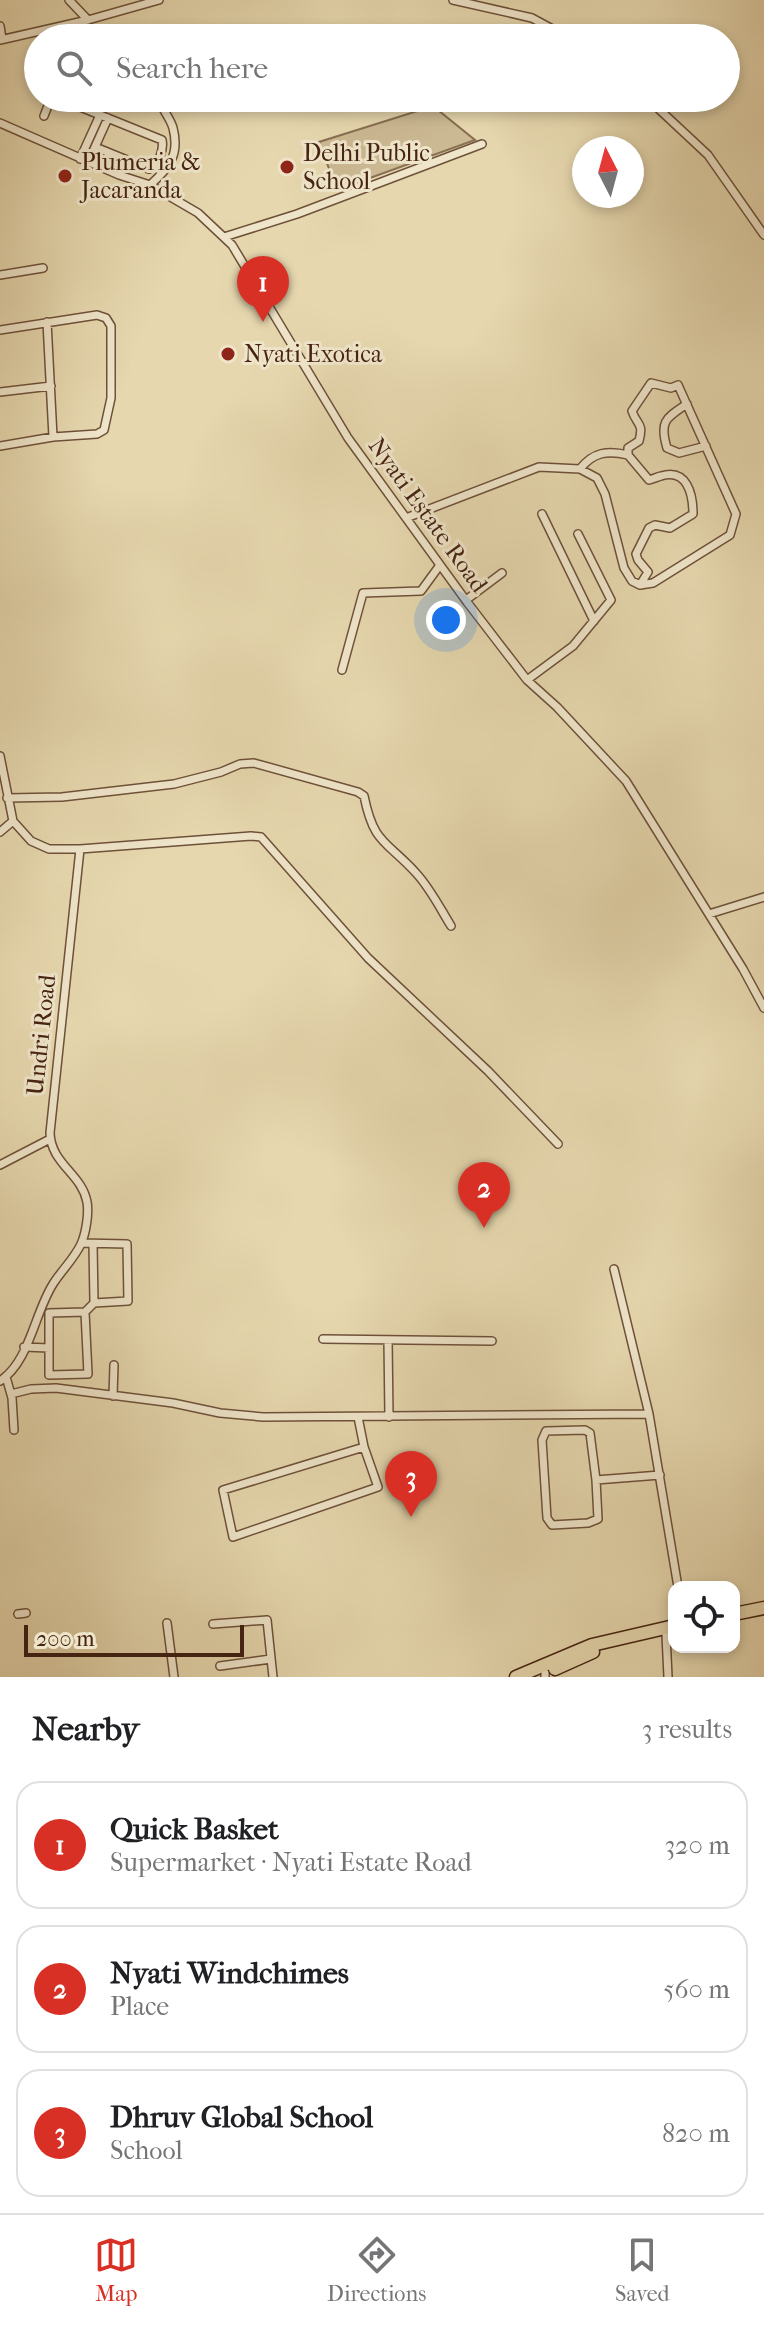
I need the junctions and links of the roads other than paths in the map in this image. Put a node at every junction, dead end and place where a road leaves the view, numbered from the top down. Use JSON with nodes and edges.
{"nodes":[{"id":1,"x":69,"y":0,"type":"edge"},
{"id":2,"x":159,"y":0,"type":"edge"},
{"id":3,"x":453,"y":0,"type":"edge"},
{"id":4,"x":132,"y":4,"type":"edge"},
{"id":5,"x":88,"y":20,"type":"junction"},
{"id":6,"x":71,"y":24,"type":"edge"},
{"id":7,"x":543,"y":24,"type":"edge"},
{"id":8,"x":0,"y":26,"type":"edge"},
{"id":9,"x":24,"y":35,"type":"edge"},
{"id":10,"x":1,"y":40,"type":"edge"},
{"id":11,"x":46,"y":112,"type":"edge"},
{"id":12,"x":94,"y":112,"type":"edge"},
{"id":13,"x":166,"y":112,"type":"edge"},
{"id":14,"x":662,"y":112,"type":"edge"},
{"id":15,"x":44,"y":116,"type":"dead end"},
{"id":16,"x":104,"y":116,"type":"junction"},
{"id":17,"x":0,"y":123,"type":"edge"},
{"id":18,"x":482,"y":144,"type":"dead end"},
{"id":19,"x":95,"y":147,"type":"junction"},
{"id":20,"x":84,"y":160,"type":"junction"},
{"id":21,"x":150,"y":185,"type":"junction"},
{"id":22,"x":764,"y":235,"type":"edge"},
{"id":23,"x":224,"y":237,"type":"junction"},
{"id":24,"x":43,"y":268,"type":"dead end"},
{"id":25,"x":0,"y":275,"type":"edge"},
{"id":26,"x":47,"y":322,"type":"junction"},
{"id":27,"x":0,"y":330,"type":"edge"},
{"id":28,"x":51,"y":386,"type":"junction"},
{"id":29,"x":0,"y":392,"type":"edge"},
{"id":30,"x":687,"y":404,"type":"junction"},
{"id":31,"x":53,"y":437,"type":"junction"},
{"id":32,"x":0,"y":446,"type":"edge"},
{"id":33,"x":706,"y":446,"type":"junction"},
{"id":34,"x":628,"y":455,"type":"junction"},
{"id":35,"x":580,"y":469,"type":"junction"},
{"id":36,"x":542,"y":514,"type":"dead end"},
{"id":37,"x":406,"y":518,"type":"junction"},
{"id":38,"x":578,"y":534,"type":"dead end"},
{"id":39,"x":440,"y":565,"type":"junction"},
{"id":40,"x":502,"y":573,"type":"dead end"},
{"id":41,"x":640,"y":585,"type":"junction"},
{"id":42,"x":466,"y":600,"type":"junction"},
{"id":43,"x":594,"y":621,"type":"junction"},
{"id":44,"x":342,"y":670,"type":"dead end"},
{"id":45,"x":527,"y":680,"type":"junction"},
{"id":46,"x":0,"y":756,"type":"edge"},
{"id":47,"x":7,"y":798,"type":"junction"},
{"id":48,"x":13,"y":821,"type":"junction"},
{"id":49,"x":0,"y":832,"type":"edge"},
{"id":50,"x":80,"y":849,"type":"junction"},
{"id":51,"x":764,"y":897,"type":"edge"},
{"id":52,"x":709,"y":914,"type":"junction"},
{"id":53,"x":451,"y":926,"type":"dead end"},
{"id":54,"x":764,"y":1008,"type":"edge"},
{"id":55,"x":50,"y":1139,"type":"junction"},
{"id":56,"x":558,"y":1144,"type":"dead end"},
{"id":57,"x":0,"y":1165,"type":"edge"},
{"id":58,"x":82,"y":1243,"type":"junction"},
{"id":59,"x":93,"y":1244,"type":"junction"},
{"id":60,"x":614,"y":1269,"type":"dead end"},
{"id":61,"x":94,"y":1303,"type":"junction"},
{"id":62,"x":85,"y":1312,"type":"junction"},
{"id":63,"x":323,"y":1339,"type":"dead end"},
{"id":64,"x":388,"y":1340,"type":"junction"},
{"id":65,"x":492,"y":1341,"type":"dead end"},
{"id":66,"x":24,"y":1347,"type":"junction"},
{"id":67,"x":49,"y":1348,"type":"junction"},
{"id":68,"x":114,"y":1365,"type":"dead end"},
{"id":69,"x":3,"y":1379,"type":"edge"},
{"id":70,"x":11,"y":1394,"type":"junction"},
{"id":71,"x":113,"y":1396,"type":"junction"},
{"id":72,"x":649,"y":1414,"type":"junction"},
{"id":73,"x":358,"y":1417,"type":"junction"},
{"id":74,"x":389,"y":1417,"type":"junction"},
{"id":75,"x":14,"y":1430,"type":"dead end"},
{"id":76,"x":364,"y":1447,"type":"junction"},
{"id":77,"x":660,"y":1475,"type":"junction"},
{"id":78,"x":596,"y":1480,"type":"junction"},
{"id":79,"x":677,"y":1581,"type":"edge"},
{"id":80,"x":764,"y":1608,"type":"edge"},
{"id":81,"x":740,"y":1613,"type":"edge"},
{"id":82,"x":764,"y":1616,"type":"edge"},
{"id":83,"x":740,"y":1620,"type":"edge"},
{"id":84,"x":167,"y":1623,"type":"dead end"},
{"id":85,"x":213,"y":1624,"type":"dead end"},
{"id":86,"x":668,"y":1631,"type":"edge"},
{"id":87,"x":668,"y":1631,"type":"edge"},
{"id":88,"x":670,"y":1653,"type":"edge"},
{"id":89,"x":271,"y":1659,"type":"junction"},
{"id":90,"x":220,"y":1666,"type":"dead end"},
{"id":91,"x":542,"y":1676,"type":"edge"},
{"id":92,"x":174,"y":1677,"type":"edge"},
{"id":93,"x":273,"y":1677,"type":"edge"},
{"id":94,"x":516,"y":1677,"type":"edge"},
{"id":95,"x":668,"y":1677,"type":"edge"}],
"edges":[{"from":1,"to":5,"type":"street"},
{"from":2,"to":4,"type":"street"},
{"from":3,"to":7,"type":"street"},
{"from":4,"to":5,"type":"street"},
{"from":5,"to":6,"type":"street"},
{"from":8,"to":10,"type":"street"},
{"from":9,"to":10,"type":"street"},
{"from":11,"to":15,"type":"street"},
{"from":12,"to":16,"type":"street"},
{"from":13,"to":21,"type":"street"},
{"from":14,"to":22,"type":"street"},
{"from":16,"to":19,"type":"street"},
{"from":16,"to":19,"type":"street"},
{"from":16,"to":20,"type":"street"},
{"from":17,"to":20,"type":"street","name":"Nyati Estate Road"},
{"from":18,"to":23,"type":"street"},
{"from":19,"to":20,"type":"street"},
{"from":20,"to":21,"type":"street","name":"Nyati Estate Road"},
{"from":21,"to":23,"type":"street","name":"Nyati Estate Road"},
{"from":23,"to":37,"type":"street","name":"Nyati Estate Road"},
{"from":24,"to":25,"type":"street"},
{"from":26,"to":27,"type":"street"},
{"from":26,"to":28,"type":"street"},
{"from":26,"to":31,"type":"street"},
{"from":28,"to":29,"type":"street"},
{"from":28,"to":31,"type":"street"},
{"from":30,"to":33,"type":"street"},
{"from":30,"to":33,"type":"street"},
{"from":30,"to":34,"type":"street"},
{"from":31,"to":32,"type":"street"},
{"from":33,"to":41,"type":"street"},
{"from":34,"to":35,"type":"street"},
{"from":34,"to":41,"type":"street"},
{"from":35,"to":37,"type":"street"},
{"from":35,"to":41,"type":"street"},
{"from":36,"to":43,"type":"street"},
{"from":37,"to":39,"type":"street","name":"Nyati Estate Road"},
{"from":38,"to":43,"type":"street"},
{"from":39,"to":42,"type":"street","name":"Nyati Estate Road"},
{"from":39,"to":44,"type":"street"},
{"from":40,"to":42,"type":"street"},
{"from":42,"to":45,"type":"street","name":"Nyati Estate Road"},
{"from":43,"to":45,"type":"street"},
{"from":45,"to":52,"type":"street","name":"Nyati Estate Road"},
{"from":46,"to":47,"type":"street"},
{"from":47,"to":48,"type":"street"},
{"from":47,"to":53,"type":"street"},
{"from":48,"to":49,"type":"street"},
{"from":48,"to":50,"type":"street"},
{"from":50,"to":55,"type":"street","name":"Undri Road"},
{"from":50,"to":56,"type":"street"},
{"from":51,"to":52,"type":"street"},
{"from":52,"to":54,"type":"street","name":"Nyati Estate Road"},
{"from":55,"to":57,"type":"street"},
{"from":55,"to":58,"type":"street"},
{"from":58,"to":59,"type":"street"},
{"from":58,"to":66,"type":"street"},
{"from":59,"to":61,"type":"street"},
{"from":59,"to":61,"type":"street"},
{"from":60,"to":72,"type":"street"},
{"from":61,"to":62,"type":"street"},
{"from":62,"to":67,"type":"street"},
{"from":62,"to":67,"type":"street"},
{"from":63,"to":64,"type":"street"},
{"from":64,"to":65,"type":"street"},
{"from":64,"to":74,"type":"street"},
{"from":66,"to":67,"type":"street"},
{"from":66,"to":69,"type":"street"},
{"from":68,"to":71,"type":"street"},
{"from":69,"to":70,"type":"street"},
{"from":70,"to":71,"type":"street"},
{"from":70,"to":75,"type":"street"},
{"from":71,"to":73,"type":"street"},
{"from":72,"to":74,"type":"street"},
{"from":72,"to":77,"type":"street"},
{"from":73,"to":74,"type":"street"},
{"from":73,"to":76,"type":"street"},
{"from":76,"to":76,"type":"street"},
{"from":77,"to":78,"type":"street"},
{"from":77,"to":79,"type":"street"},
{"from":78,"to":78,"type":"street"},
{"from":80,"to":81,"type":"highway"},
{"from":82,"to":83,"type":"highway"},
{"from":84,"to":92,"type":"street"},
{"from":85,"to":89,"type":"street"},
{"from":86,"to":91,"type":"highway"},
{"from":87,"to":94,"type":"highway"},
{"from":88,"to":95,"type":"street"},
{"from":89,"to":90,"type":"street"},
{"from":89,"to":93,"type":"street"}]}
